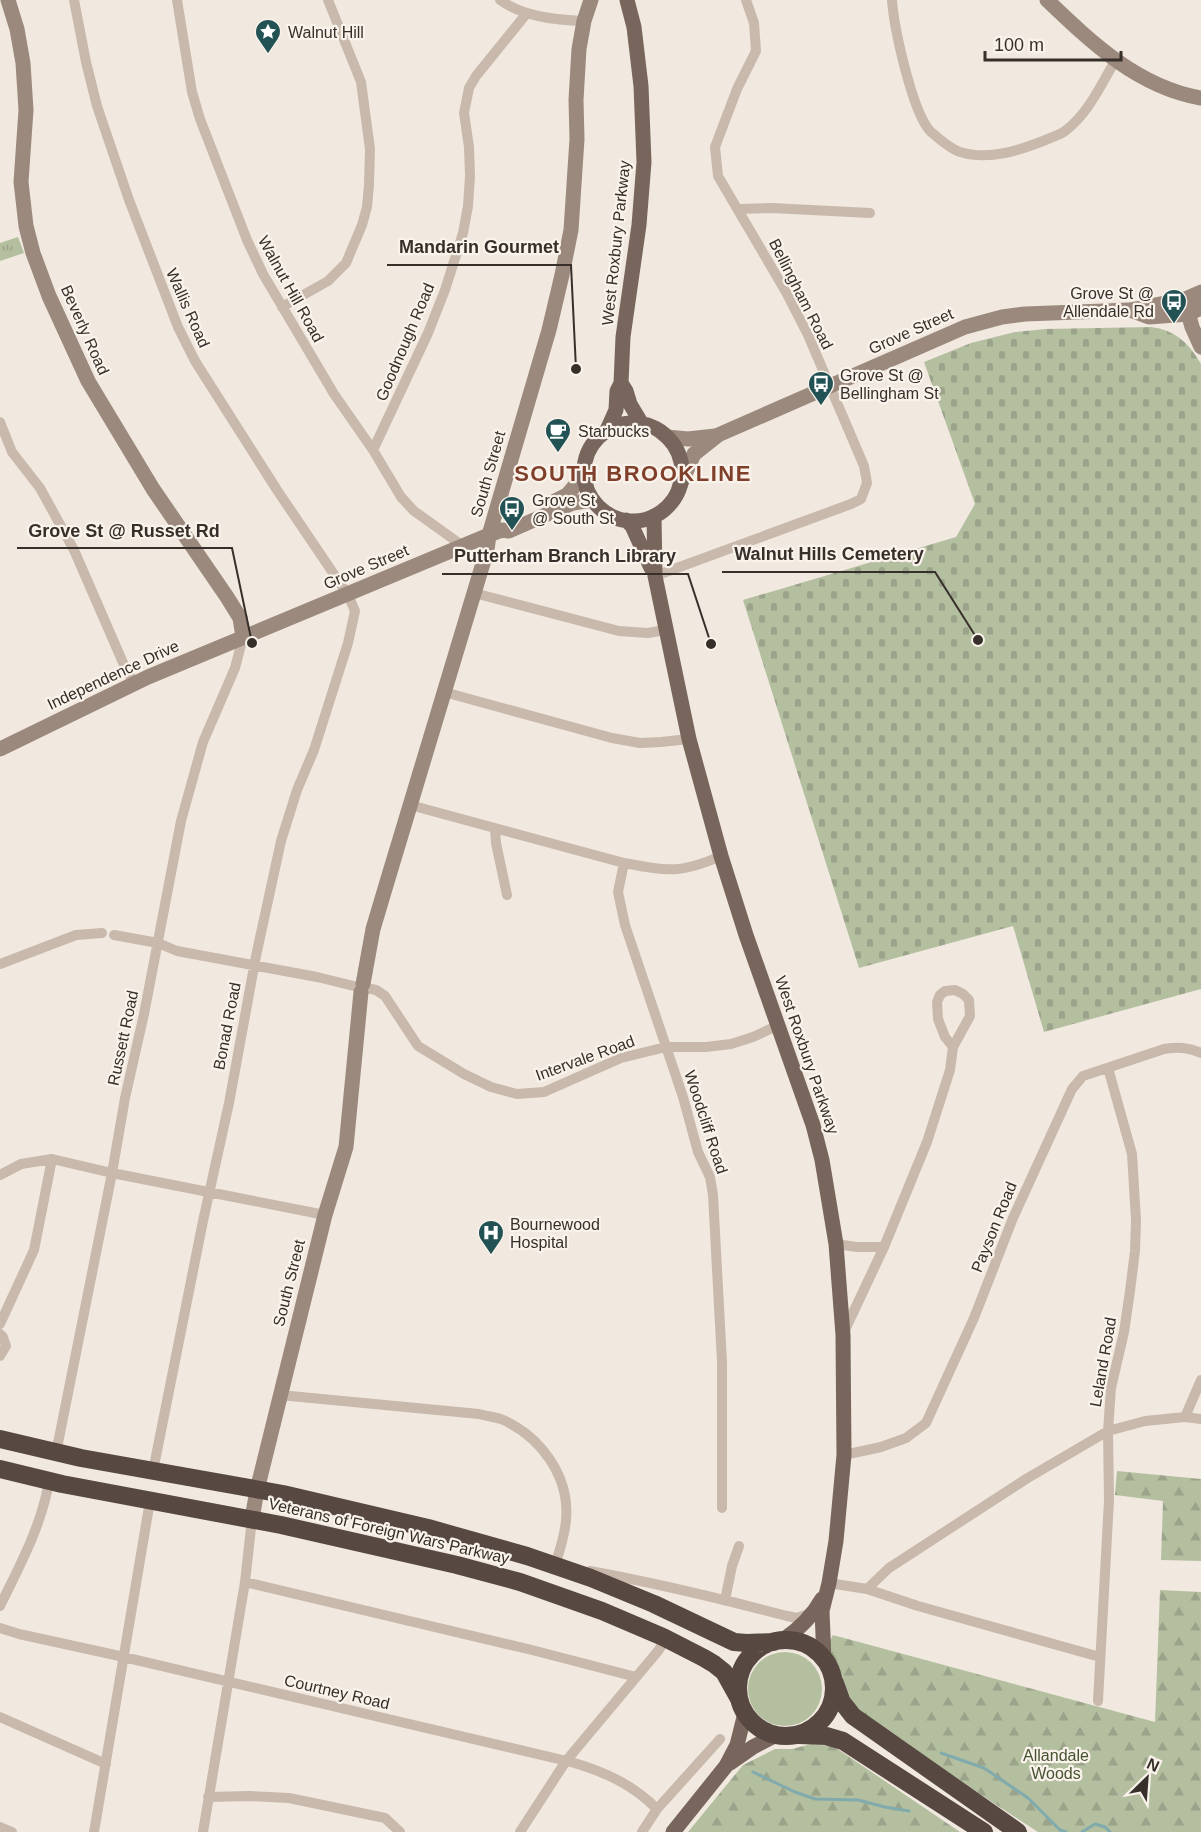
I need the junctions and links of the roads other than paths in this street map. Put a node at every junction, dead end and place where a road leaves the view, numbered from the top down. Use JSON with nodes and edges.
{"nodes":[{"id":1,"x":8,"y":0,"type":"edge"},
{"id":2,"x":74,"y":0,"type":"edge"},
{"id":3,"x":177,"y":0,"type":"edge"},
{"id":4,"x":328,"y":0,"type":"edge"},
{"id":5,"x":500,"y":0,"type":"edge"},
{"id":6,"x":591,"y":0,"type":"edge"},
{"id":7,"x":627,"y":0,"type":"edge"},
{"id":8,"x":746,"y":0,"type":"edge"},
{"id":9,"x":892,"y":0,"type":"edge"},
{"id":10,"x":1047,"y":0,"type":"edge"},
{"id":11,"x":527,"y":13,"type":"junction"},
{"id":12,"x":584,"y":21,"type":"junction"},
{"id":13,"x":1115,"y":61,"type":"junction"},
{"id":14,"x":1201,"y":98,"type":"edge"},
{"id":15,"x":739,"y":209,"type":"junction"},
{"id":16,"x":870,"y":213,"type":"dead end"},
{"id":17,"x":1201,"y":292,"type":"edge"},
{"id":18,"x":282,"y":307,"type":"junction"},
{"id":19,"x":1194,"y":311,"type":"edge"},
{"id":20,"x":1201,"y":347,"type":"edge"},
{"id":21,"x":621,"y":383,"type":"junction"},
{"id":22,"x":829,"y":386,"type":"junction"},
{"id":23,"x":0,"y":422,"type":"edge"},
{"id":24,"x":642,"y":424,"type":"junction"},
{"id":25,"x":607,"y":430,"type":"junction"},
{"id":26,"x":718,"y":435,"type":"junction"},
{"id":27,"x":667,"y":437,"type":"junction"},
{"id":28,"x":373,"y":450,"type":"junction"},
{"id":29,"x":584,"y":475,"type":"junction"},
{"id":30,"x":679,"y":488,"type":"junction"},
{"id":31,"x":593,"y":500,"type":"junction"},
{"id":32,"x":654,"y":516,"type":"junction"},
{"id":33,"x":626,"y":520,"type":"junction"},
{"id":34,"x":496,"y":532,"type":"junction"},
{"id":35,"x":463,"y":546,"type":"junction"},
{"id":36,"x":655,"y":576,"type":"junction"},
{"id":37,"x":474,"y":593,"type":"junction"},
{"id":38,"x":348,"y":595,"type":"junction"},
{"id":39,"x":665,"y":630,"type":"junction"},
{"id":40,"x":243,"y":637,"type":"junction"},
{"id":41,"x":134,"y":684,"type":"junction"},
{"id":42,"x":444,"y":692,"type":"junction"},
{"id":43,"x":689,"y":739,"type":"junction"},
{"id":44,"x":0,"y":749,"type":"edge"},
{"id":45,"x":410,"y":806,"type":"junction"},
{"id":46,"x":495,"y":829,"type":"junction"},
{"id":47,"x":721,"y":856,"type":"junction"},
{"id":48,"x":624,"y":863,"type":"junction"},
{"id":49,"x":507,"y":896,"type":"dead end"},
{"id":50,"x":158,"y":943,"type":"junction"},
{"id":51,"x":0,"y":964,"type":"edge"},
{"id":52,"x":254,"y":964,"type":"junction"},
{"id":53,"x":362,"y":988,"type":"junction"},
{"id":54,"x":779,"y":1025,"type":"junction"},
{"id":55,"x":666,"y":1047,"type":"junction"},
{"id":56,"x":953,"y":1047,"type":"junction"},
{"id":57,"x":1201,"y":1053,"type":"edge"},
{"id":58,"x":1108,"y":1068,"type":"junction"},
{"id":59,"x":52,"y":1160,"type":"junction"},
{"id":60,"x":112,"y":1173,"type":"junction"},
{"id":61,"x":0,"y":1175,"type":"edge"},
{"id":62,"x":210,"y":1191,"type":"junction"},
{"id":63,"x":325,"y":1215,"type":"junction"},
{"id":64,"x":836,"y":1245,"type":"junction"},
{"id":65,"x":885,"y":1247,"type":"junction"},
{"id":66,"x":0,"y":1324,"type":"edge"},
{"id":67,"x":0,"y":1334,"type":"edge"},
{"id":68,"x":843,"y":1335,"type":"junction"},
{"id":69,"x":0,"y":1356,"type":"edge"},
{"id":70,"x":1201,"y":1380,"type":"edge"},
{"id":71,"x":280,"y":1395,"type":"junction"},
{"id":72,"x":1185,"y":1417,"type":"junction"},
{"id":73,"x":1201,"y":1419,"type":"edge"},
{"id":74,"x":1108,"y":1431,"type":"junction"},
{"id":75,"x":0,"y":1439,"type":"edge"},
{"id":76,"x":56,"y":1453,"type":"junction"},
{"id":77,"x":844,"y":1455,"type":"junction"},
{"id":78,"x":0,"y":1469,"type":"edge"},
{"id":79,"x":153,"y":1471,"type":"junction"},
{"id":80,"x":49,"y":1481,"type":"junction"},
{"id":81,"x":257,"y":1490,"type":"junction"},
{"id":82,"x":150,"y":1501,"type":"junction"},
{"id":83,"x":722,"y":1508,"type":"dead end"},
{"id":84,"x":252,"y":1519,"type":"junction"},
{"id":85,"x":738,"y":1546,"type":"dead end"},
{"id":86,"x":555,"y":1565,"type":"junction"},
{"id":87,"x":245,"y":1582,"type":"junction"},
{"id":88,"x":828,"y":1587,"type":"junction"},
{"id":89,"x":867,"y":1589,"type":"junction"},
{"id":90,"x":725,"y":1600,"type":"junction"},
{"id":91,"x":0,"y":1606,"type":"edge"},
{"id":92,"x":815,"y":1611,"type":"junction"},
{"id":93,"x":0,"y":1628,"type":"edge"},
{"id":94,"x":666,"y":1639,"type":"junction"},
{"id":95,"x":778,"y":1641,"type":"junction"},
{"id":96,"x":124,"y":1657,"type":"junction"},
{"id":97,"x":1100,"y":1657,"type":"junction"},
{"id":98,"x":828,"y":1667,"type":"junction"},
{"id":99,"x":636,"y":1677,"type":"junction"},
{"id":100,"x":228,"y":1683,"type":"junction"},
{"id":101,"x":1098,"y":1701,"type":"dead end"},
{"id":102,"x":742,"y":1706,"type":"junction"},
{"id":103,"x":0,"y":1717,"type":"edge"},
{"id":104,"x":776,"y":1735,"type":"junction"},
{"id":105,"x":797,"y":1735,"type":"junction"},
{"id":106,"x":720,"y":1739,"type":"dead end"},
{"id":107,"x":566,"y":1761,"type":"junction"},
{"id":108,"x":106,"y":1764,"type":"junction"},
{"id":109,"x":726,"y":1767,"type":"junction"},
{"id":110,"x":208,"y":1797,"type":"junction"},
{"id":111,"x":657,"y":1809,"type":"junction"},
{"id":112,"x":0,"y":1827,"type":"edge"},
{"id":113,"x":12,"y":1832,"type":"edge"},
{"id":114,"x":94,"y":1832,"type":"edge"},
{"id":115,"x":203,"y":1832,"type":"edge"},
{"id":116,"x":400,"y":1832,"type":"edge"},
{"id":117,"x":520,"y":1832,"type":"edge"},
{"id":118,"x":642,"y":1832,"type":"edge"},
{"id":119,"x":673,"y":1832,"type":"edge"},
{"id":120,"x":984,"y":1832,"type":"edge"},
{"id":121,"x":1018,"y":1832,"type":"edge"}],
"edges":[{"from":1,"to":40,"type":"street","name":"Beverly Road"},
{"from":2,"to":38,"type":"street","name":"Wallis Road"},
{"from":3,"to":18,"type":"street","name":"Walnut Hill Road"},
{"from":4,"to":18,"type":"street"},
{"from":5,"to":11,"type":"street"},
{"from":6,"to":12,"type":"street","name":"South Street"},
{"from":7,"to":21,"type":"main road","name":"West Roxbury Parkway"},
{"from":8,"to":15,"type":"street","name":"Bellingham Road"},
{"from":9,"to":13,"type":"street"},
{"from":10,"to":13,"type":"street"},
{"from":11,"to":12,"type":"street"},
{"from":11,"to":28,"type":"street","name":"Goodnough Road"},
{"from":12,"to":34,"type":"street","name":"South Street"},
{"from":13,"to":14,"type":"street"},
{"from":15,"to":16,"type":"street"},
{"from":15,"to":22,"type":"street","name":"Bellingham Road"},
{"from":17,"to":19,"type":"street","name":"Grove Street"},
{"from":18,"to":28,"type":"street","name":"Walnut Hill Road"},
{"from":19,"to":20,"type":"street"},
{"from":19,"to":22,"type":"street","name":"Grove Street"},
{"from":21,"to":24,"type":"main road","name":"West Roxbury Parkway"},
{"from":21,"to":25,"type":"main road","name":"West Roxbury Parkway"},
{"from":22,"to":26,"type":"street","name":"Grove Street"},
{"from":22,"to":36,"type":"street","name":"Bellingham Road"},
{"from":23,"to":41,"type":"street"},
{"from":24,"to":25,"type":"main road"},
{"from":24,"to":27,"type":"main road"},
{"from":25,"to":29,"type":"main road"},
{"from":26,"to":27,"type":"street","name":"Grove Street"},
{"from":26,"to":30,"type":"street","name":"Grove Street"},
{"from":27,"to":30,"type":"main road"},
{"from":28,"to":35,"type":"street","name":"Walnut Hill Road"},
{"from":29,"to":31,"type":"main road"},
{"from":29,"to":34,"type":"street","name":"Grove Street"},
{"from":30,"to":32,"type":"main road"},
{"from":31,"to":33,"type":"main road"},
{"from":31,"to":34,"type":"street","name":"Grove Street"},
{"from":32,"to":33,"type":"main road"},
{"from":32,"to":36,"type":"main road","name":"West Roxbury Parkway"},
{"from":33,"to":36,"type":"main road","name":"West Roxbury Parkway"},
{"from":34,"to":35,"type":"street","name":"Grove Street"},
{"from":34,"to":37,"type":"street","name":"South Street"},
{"from":35,"to":38,"type":"street","name":"Grove Street"},
{"from":36,"to":39,"type":"main road","name":"West Roxbury Parkway"},
{"from":37,"to":39,"type":"street"},
{"from":37,"to":42,"type":"street","name":"South Street"},
{"from":38,"to":40,"type":"street","name":"Grove Street"},
{"from":38,"to":52,"type":"street","name":"Bonad Road"},
{"from":39,"to":43,"type":"main road","name":"West Roxbury Parkway"},
{"from":40,"to":41,"type":"street","name":"Independence Drive"},
{"from":40,"to":50,"type":"street","name":"Russett Road"},
{"from":41,"to":44,"type":"street","name":"Independence Drive"},
{"from":42,"to":43,"type":"street"},
{"from":42,"to":45,"type":"street","name":"South Street"},
{"from":43,"to":47,"type":"main road","name":"West Roxbury Parkway"},
{"from":45,"to":46,"type":"street"},
{"from":45,"to":53,"type":"street","name":"South Street"},
{"from":46,"to":48,"type":"street"},
{"from":46,"to":49,"type":"street"},
{"from":47,"to":48,"type":"street"},
{"from":47,"to":54,"type":"main road","name":"West Roxbury Parkway"},
{"from":48,"to":55,"type":"street","name":"Woodcliff Road"},
{"from":50,"to":51,"type":"street"},
{"from":50,"to":52,"type":"street"},
{"from":50,"to":60,"type":"street","name":"Russett Road"},
{"from":52,"to":53,"type":"street"},
{"from":52,"to":62,"type":"street","name":"Bonad Road"},
{"from":53,"to":55,"type":"street","name":"Intervale Road"},
{"from":53,"to":63,"type":"street","name":"South Street"},
{"from":54,"to":55,"type":"street","name":"Intervale Road"},
{"from":54,"to":64,"type":"main road","name":"West Roxbury Parkway"},
{"from":55,"to":83,"type":"street","name":"Woodcliff Road"},
{"from":56,"to":56,"type":"street"},
{"from":56,"to":65,"type":"street"},
{"from":57,"to":58,"type":"street","name":"Payson Road"},
{"from":58,"to":74,"type":"street","name":"Leland Road"},
{"from":58,"to":77,"type":"street","name":"Payson Road"},
{"from":59,"to":60,"type":"street"},
{"from":59,"to":61,"type":"street"},
{"from":59,"to":66,"type":"street"},
{"from":60,"to":62,"type":"street"},
{"from":60,"to":76,"type":"street","name":"Russett Road"},
{"from":62,"to":63,"type":"street"},
{"from":62,"to":79,"type":"street","name":"Bonad Road"},
{"from":63,"to":71,"type":"street","name":"South Street"},
{"from":64,"to":65,"type":"street"},
{"from":64,"to":68,"type":"main road","name":"West Roxbury Parkway"},
{"from":65,"to":68,"type":"street"},
{"from":67,"to":69,"type":"street"},
{"from":68,"to":77,"type":"main road","name":"West Roxbury Parkway"},
{"from":70,"to":72,"type":"street"},
{"from":71,"to":81,"type":"street","name":"South Street"},
{"from":71,"to":86,"type":"street"},
{"from":72,"to":73,"type":"street"},
{"from":72,"to":74,"type":"street"},
{"from":74,"to":89,"type":"street"},
{"from":74,"to":97,"type":"street","name":"Leland Road"},
{"from":75,"to":76,"type":"highway","name":"Veterans of Foreign Wars Parkway"},
{"from":76,"to":79,"type":"highway","name":"Veterans of Foreign Wars Parkway"},
{"from":77,"to":88,"type":"main road","name":"West Roxbury Parkway"},
{"from":78,"to":80,"type":"highway","name":"Veterans of Foreign Wars Parkway"},
{"from":79,"to":81,"type":"highway","name":"Veterans of Foreign Wars Parkway"},
{"from":80,"to":82,"type":"highway","name":"Veterans of Foreign Wars Parkway"},
{"from":80,"to":91,"type":"street"},
{"from":81,"to":84,"type":"street","name":"South Street"},
{"from":81,"to":86,"type":"highway","name":"Veterans of Foreign Wars Parkway"},
{"from":82,"to":84,"type":"highway","name":"Veterans of Foreign Wars Parkway"},
{"from":82,"to":96,"type":"street"},
{"from":84,"to":87,"type":"street","name":"South Street"},
{"from":84,"to":94,"type":"highway","name":"Veterans of Foreign Wars Parkway"},
{"from":85,"to":90,"type":"street"},
{"from":86,"to":90,"type":"street","name":"Veterans of Foreign Wars Parkway"},
{"from":86,"to":95,"type":"highway","name":"Veterans of Foreign Wars Parkway"},
{"from":87,"to":99,"type":"street"},
{"from":87,"to":100,"type":"street","name":"South Street"},
{"from":88,"to":89,"type":"street"},
{"from":88,"to":92,"type":"main road","name":"West Roxbury Parkway"},
{"from":88,"to":98,"type":"main road","name":"West Roxbury Parkway"},
{"from":89,"to":97,"type":"street"},
{"from":90,"to":92,"type":"street","name":"Veterans of Foreign Wars Parkway"},
{"from":92,"to":95,"type":"main road","name":"West Roxbury Parkway"},
{"from":93,"to":96,"type":"street","name":"Courtney Road"},
{"from":94,"to":99,"type":"street"},
{"from":94,"to":102,"type":"highway","name":"Veterans of Foreign Wars Parkway"},
{"from":95,"to":98,"type":"highway"},
{"from":95,"to":102,"type":"highway"},
{"from":96,"to":100,"type":"street","name":"Courtney Road"},
{"from":96,"to":108,"type":"street"},
{"from":97,"to":101,"type":"street","name":"Leland Road"},
{"from":98,"to":105,"type":"highway"},
{"from":98,"to":121,"type":"highway"},
{"from":99,"to":107,"type":"street"},
{"from":100,"to":107,"type":"street","name":"Courtney Road"},
{"from":100,"to":110,"type":"street","name":"South Street"},
{"from":102,"to":104,"type":"highway"},
{"from":102,"to":109,"type":"main road"},
{"from":103,"to":108,"type":"street"},
{"from":104,"to":105,"type":"highway"},
{"from":104,"to":109,"type":"main road"},
{"from":105,"to":120,"type":"highway"},
{"from":106,"to":111,"type":"street"},
{"from":107,"to":111,"type":"street","name":"Courtney Road"},
{"from":107,"to":117,"type":"street"},
{"from":108,"to":114,"type":"street"},
{"from":109,"to":119,"type":"main road"},
{"from":110,"to":115,"type":"street","name":"South Street"},
{"from":110,"to":116,"type":"street"},
{"from":111,"to":118,"type":"street"},
{"from":112,"to":113,"type":"street"}]}
